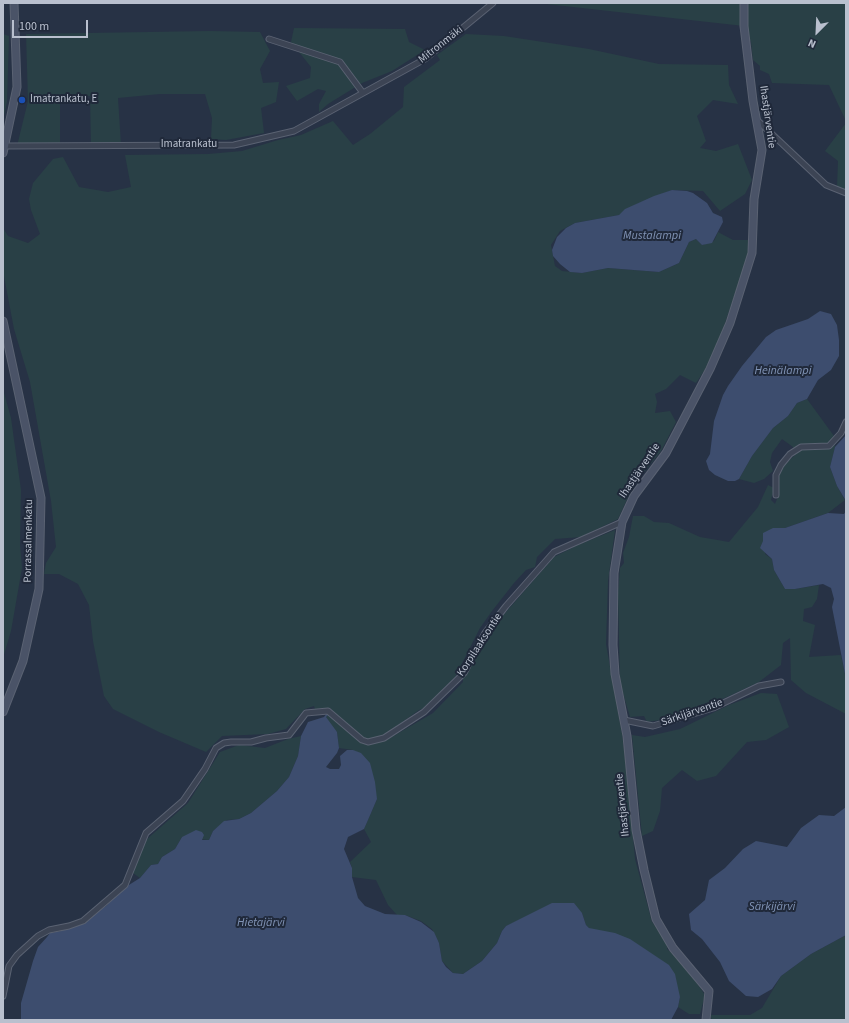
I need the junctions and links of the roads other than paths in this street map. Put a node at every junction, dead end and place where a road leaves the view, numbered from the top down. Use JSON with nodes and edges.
{"nodes":[{"id":1,"x":14,"y":3,"type":"edge"},
{"id":2,"x":493,"y":3,"type":"edge"},
{"id":3,"x":744,"y":3,"type":"edge"},
{"id":4,"x":269,"y":39,"type":"dead end"},
{"id":5,"x":363,"y":93,"type":"junction"},
{"id":6,"x":757,"y":120,"type":"junction"},
{"id":7,"x":3,"y":148,"type":"edge"},
{"id":8,"x":846,"y":192,"type":"edge"},
{"id":9,"x":3,"y":321,"type":"edge"},
{"id":10,"x":846,"y":422,"type":"edge"},
{"id":11,"x":776,"y":495,"type":"dead end"},
{"id":12,"x":622,"y":522,"type":"junction"},
{"id":13,"x":781,"y":682,"type":"dead end"},
{"id":14,"x":3,"y":712,"type":"edge"},
{"id":15,"x":624,"y":720,"type":"junction"},
{"id":16,"x":3,"y":996,"type":"edge"},
{"id":17,"x":706,"y":1020,"type":"edge"}],
"edges":[{"from":1,"to":7,"type":"street"},
{"from":2,"to":5,"type":"street","name":"Mitronmäki"},
{"from":3,"to":6,"type":"street","name":"Ihastjärventie"},
{"from":4,"to":5,"type":"street"},
{"from":5,"to":7,"type":"street","name":"Imatrankatu"},
{"from":6,"to":8,"type":"street"},
{"from":6,"to":12,"type":"street","name":"Ihastjärventie"},
{"from":9,"to":14,"type":"street","name":"Porrassalmenkatu"},
{"from":10,"to":11,"type":"street"},
{"from":12,"to":15,"type":"street","name":"Ihastjärventie"},
{"from":12,"to":16,"type":"street","name":"Korpilaaksontie"},
{"from":13,"to":15,"type":"street","name":"Särkijärventie"},
{"from":15,"to":17,"type":"street","name":"Ihastjärventie"}]}
